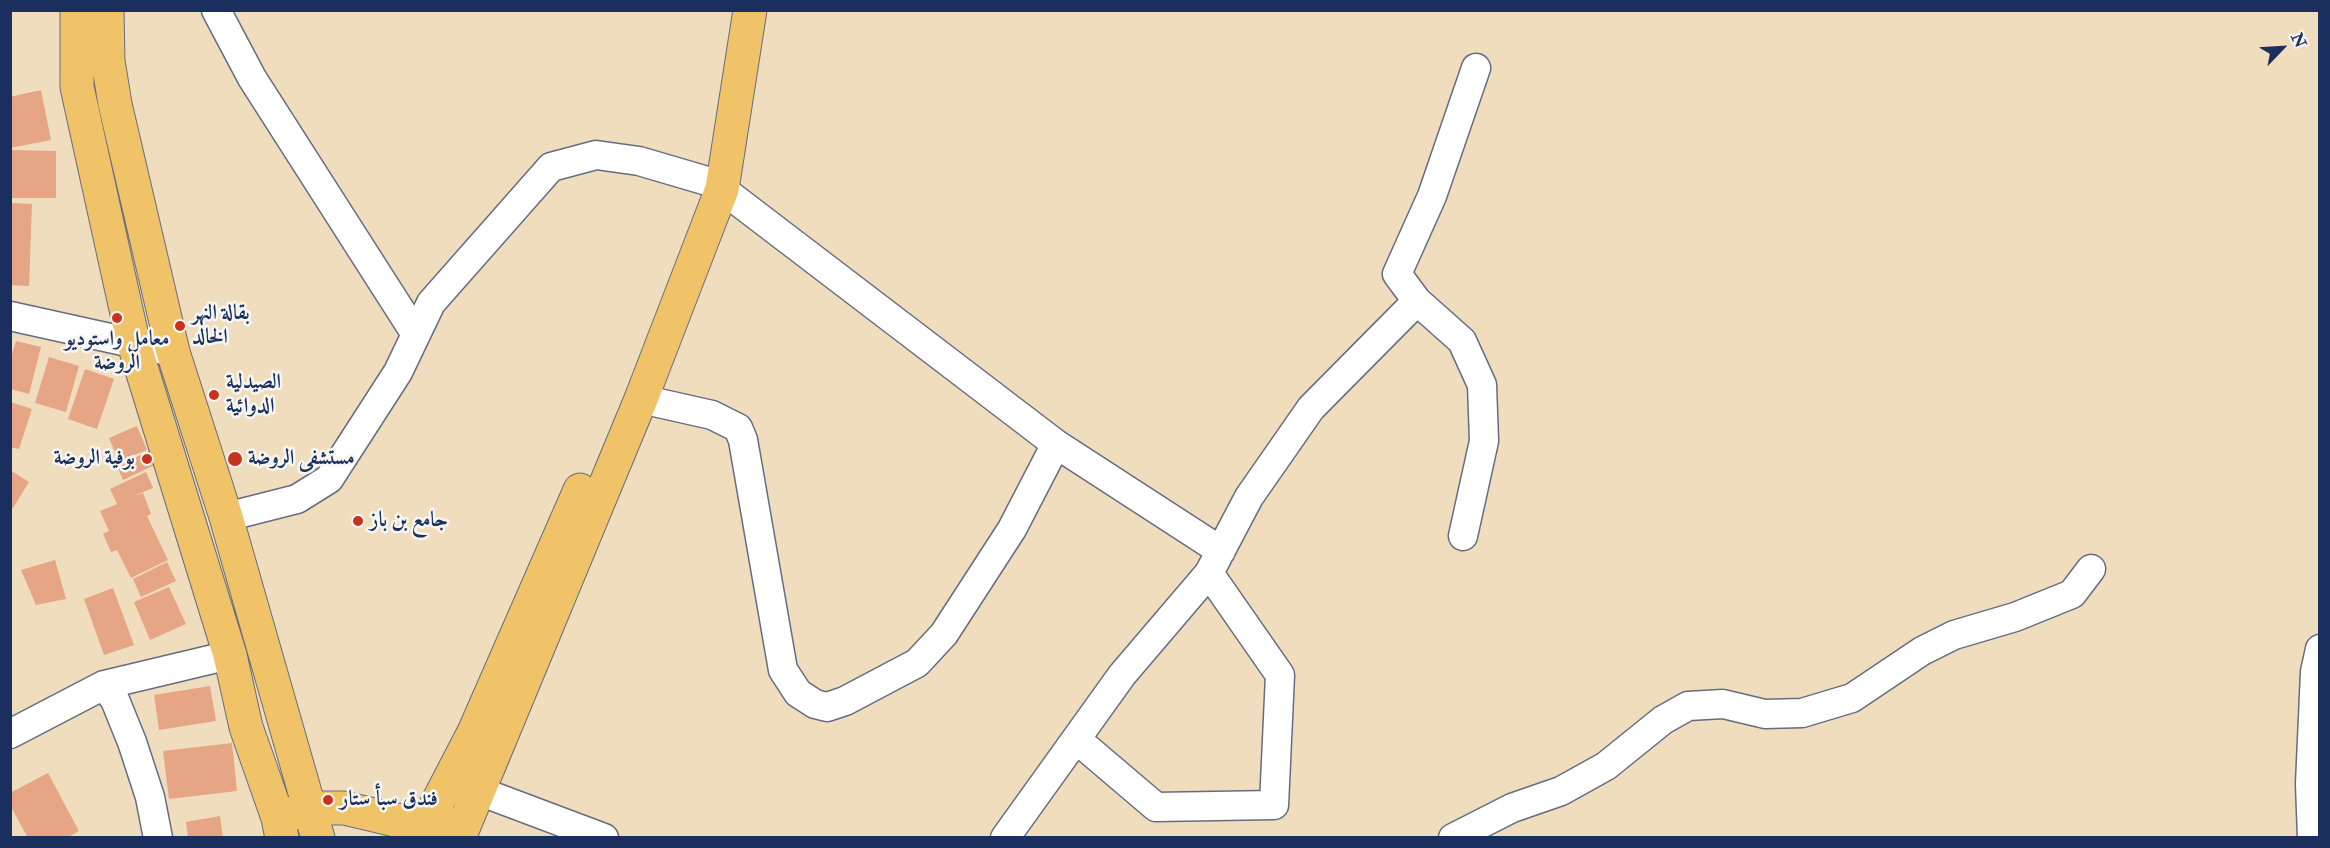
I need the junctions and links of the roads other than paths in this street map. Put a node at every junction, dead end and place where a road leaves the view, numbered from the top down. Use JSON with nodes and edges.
{"nodes":[{"id":1,"x":77,"y":10,"type":"edge"},
{"id":2,"x":107,"y":10,"type":"edge"},
{"id":3,"x":216,"y":10,"type":"edge"},
{"id":4,"x":750,"y":10,"type":"edge"},
{"id":5,"x":1476,"y":69,"type":"dead end"},
{"id":6,"x":718,"y":186,"type":"junction"},
{"id":7,"x":1417,"y":301,"type":"junction"},
{"id":8,"x":10,"y":316,"type":"edge"},
{"id":9,"x":415,"y":333,"type":"junction"},
{"id":10,"x":132,"y":341,"type":"junction"},
{"id":11,"x":173,"y":352,"type":"junction"},
{"id":12,"x":641,"y":399,"type":"junction"},
{"id":13,"x":1056,"y":444,"type":"junction"},
{"id":14,"x":226,"y":518,"type":"junction"},
{"id":15,"x":1463,"y":536,"type":"dead end"},
{"id":16,"x":1215,"y":562,"type":"junction"},
{"id":17,"x":2091,"y":569,"type":"dead end"},
{"id":18,"x":2319,"y":650,"type":"edge"},
{"id":19,"x":230,"y":655,"type":"junction"},
{"id":20,"x":104,"y":685,"type":"junction"},
{"id":21,"x":11,"y":735,"type":"edge"},
{"id":22,"x":1076,"y":739,"type":"junction"},
{"id":23,"x":479,"y":791,"type":"junction"},
{"id":24,"x":297,"y":825,"type":"edge"},
{"id":25,"x":424,"y":829,"type":"edge"},
{"id":26,"x":465,"y":835,"type":"edge"},
{"id":27,"x":158,"y":837,"type":"edge"},
{"id":28,"x":604,"y":837,"type":"edge"},
{"id":29,"x":1005,"y":837,"type":"edge"},
{"id":30,"x":1453,"y":837,"type":"edge"},
{"id":31,"x":2312,"y":837,"type":"edge"}],
"edges":[{"from":1,"to":10,"type":"main road"},
{"from":2,"to":11,"type":"main road"},
{"from":3,"to":9,"type":"street"},
{"from":4,"to":6,"type":"main road"},
{"from":5,"to":7,"type":"street"},
{"from":6,"to":9,"type":"street"},
{"from":6,"to":12,"type":"main road"},
{"from":6,"to":13,"type":"street"},
{"from":6,"to":25,"type":"main road"},
{"from":7,"to":15,"type":"street"},
{"from":7,"to":16,"type":"street"},
{"from":8,"to":10,"type":"street"},
{"from":9,"to":14,"type":"street"},
{"from":10,"to":11,"type":"street"},
{"from":10,"to":19,"type":"main road"},
{"from":11,"to":14,"type":"main road"},
{"from":12,"to":13,"type":"street"},
{"from":12,"to":23,"type":"main road"},
{"from":13,"to":16,"type":"street"},
{"from":14,"to":24,"type":"main road"},
{"from":16,"to":22,"type":"street"},
{"from":16,"to":22,"type":"street"},
{"from":17,"to":30,"type":"street"},
{"from":18,"to":31,"type":"street"},
{"from":19,"to":20,"type":"street"},
{"from":19,"to":24,"type":"main road"},
{"from":20,"to":21,"type":"street"},
{"from":20,"to":27,"type":"street"},
{"from":22,"to":29,"type":"street"},
{"from":23,"to":26,"type":"main road"},
{"from":23,"to":28,"type":"street"},
{"from":24,"to":25,"type":"main road"},
{"from":25,"to":26,"type":"main road"}]}
